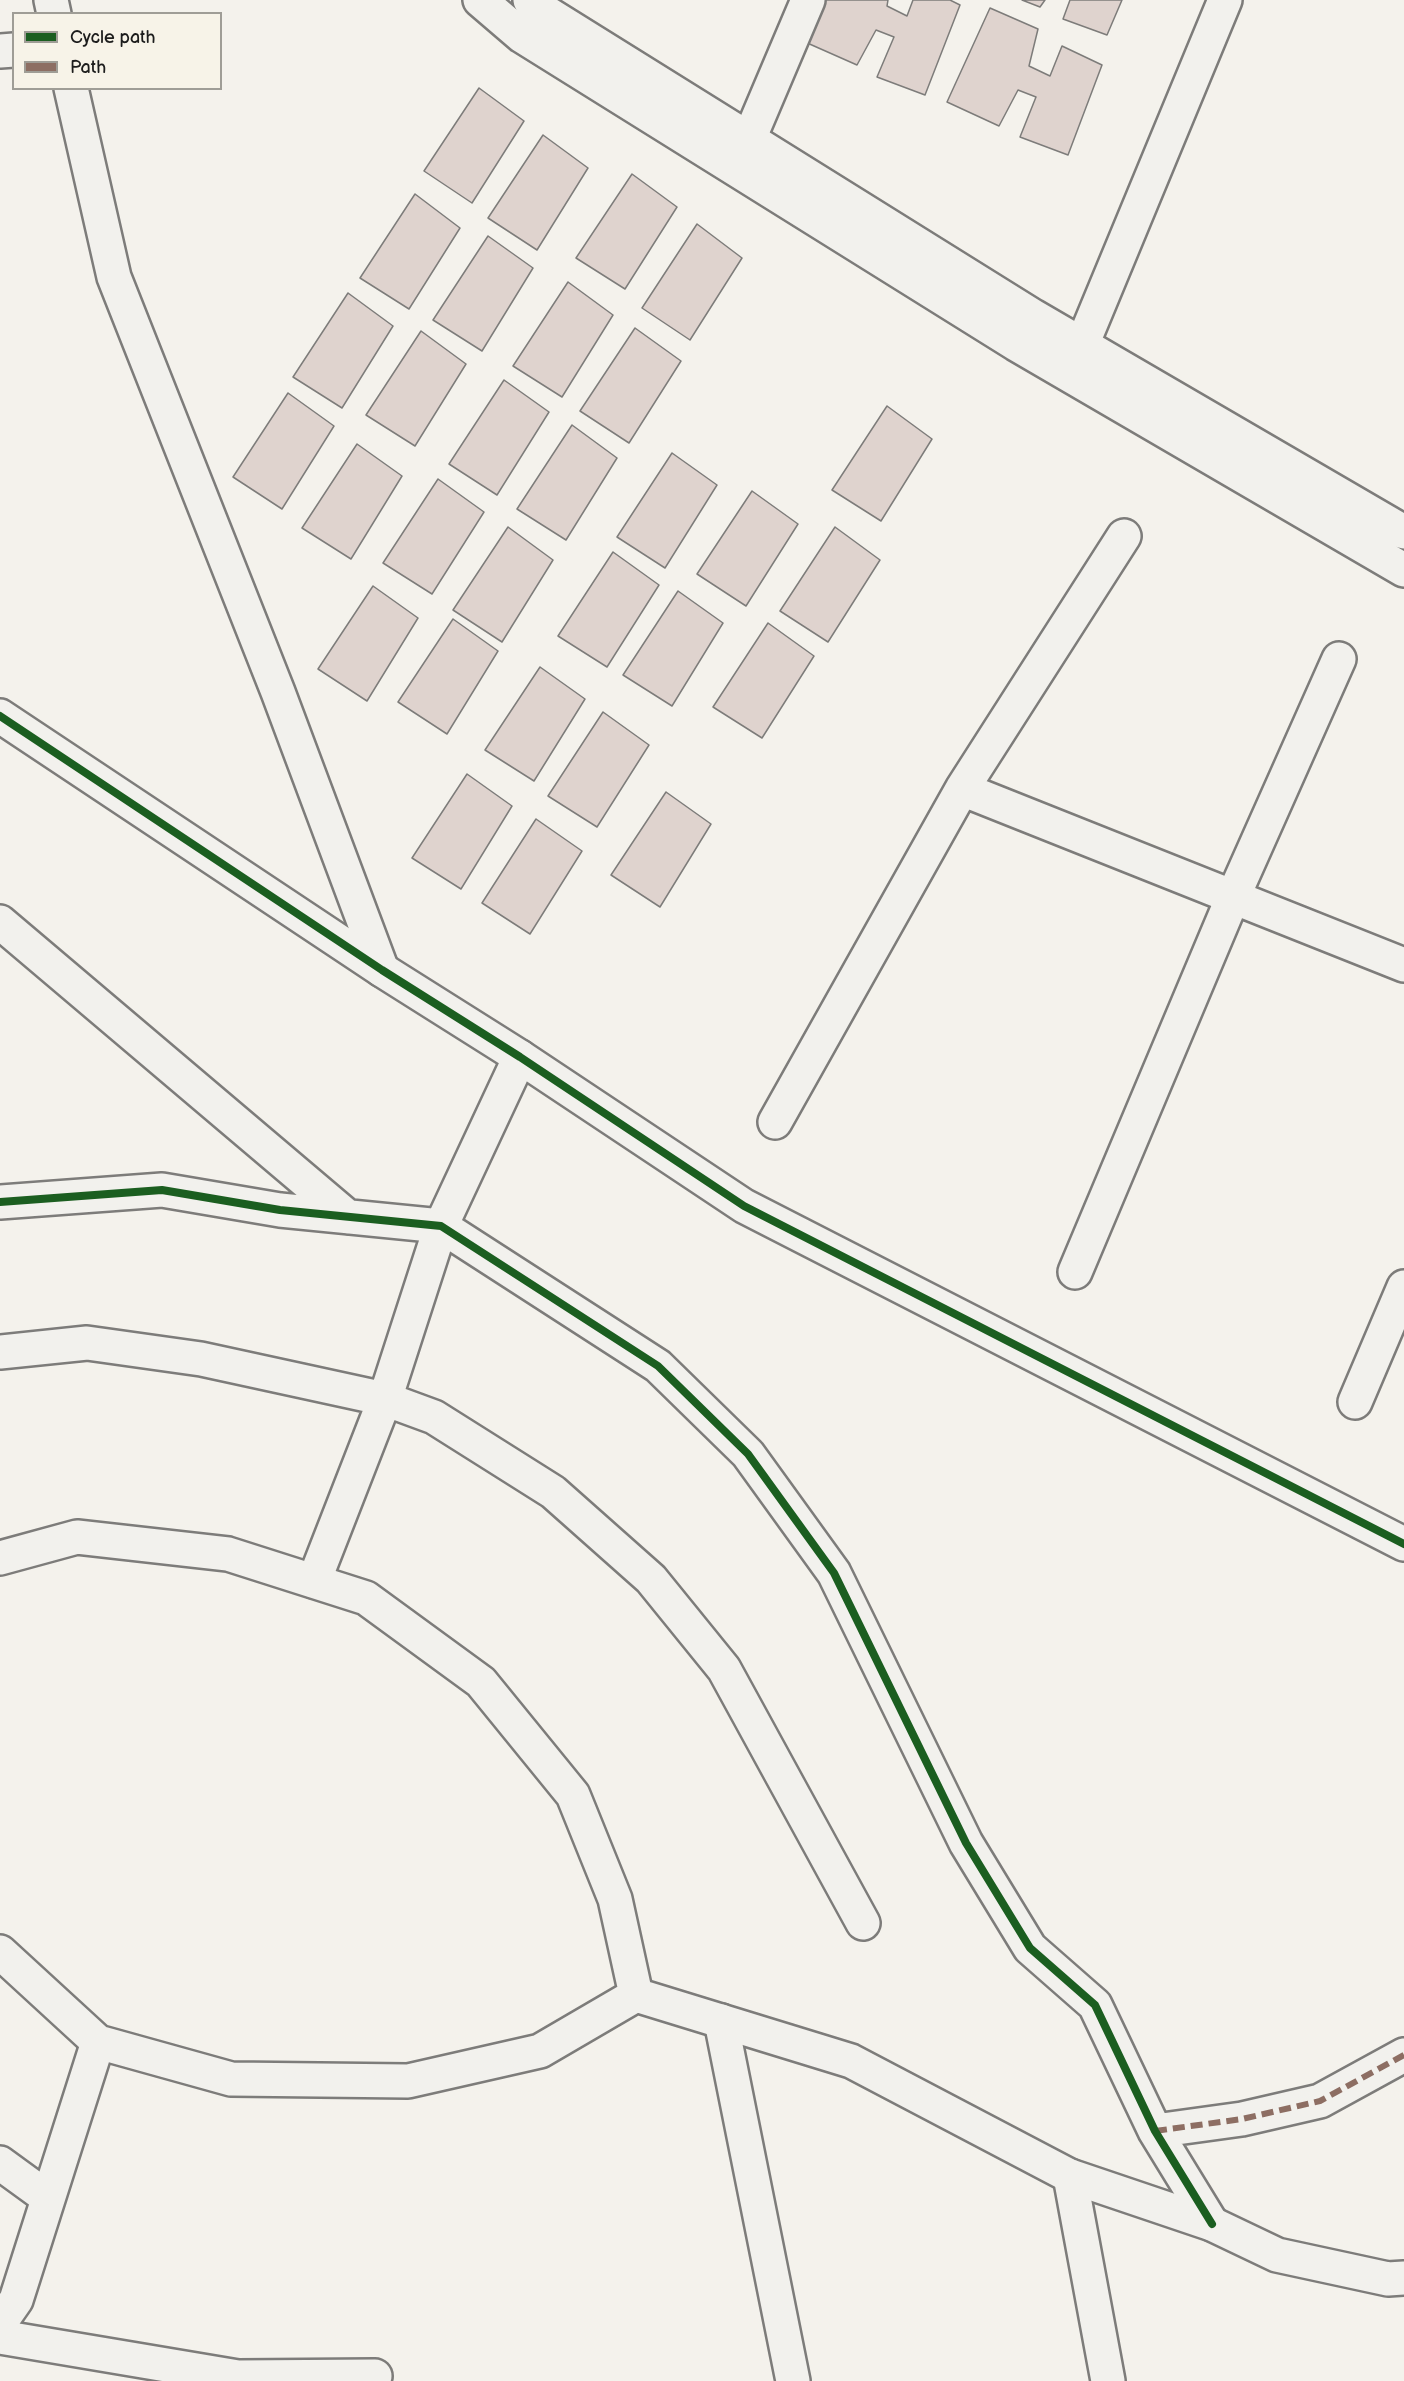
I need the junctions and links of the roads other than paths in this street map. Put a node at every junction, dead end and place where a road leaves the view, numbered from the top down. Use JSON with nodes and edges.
{"nodes":[{"id":1,"x":480,"y":0,"type":"edge"},
{"id":2,"x":530,"y":0,"type":"edge"},
{"id":3,"x":808,"y":0,"type":"edge"},
{"id":4,"x":1225,"y":0,"type":"edge"},
{"id":5,"x":71,"y":90,"type":"edge"},
{"id":6,"x":749,"y":139,"type":"junction"},
{"id":7,"x":1082,"y":345,"type":"junction"},
{"id":8,"x":1404,"y":532,"type":"edge"},
{"id":9,"x":1124,"y":536,"type":"dead end"},
{"id":10,"x":1404,"y":570,"type":"edge"},
{"id":11,"x":1339,"y":659,"type":"dead end"},
{"id":12,"x":0,"y":716,"type":"edge"},
{"id":13,"x":962,"y":789,"type":"junction"},
{"id":14,"x":1233,"y":897,"type":"junction"},
{"id":15,"x":0,"y":922,"type":"edge"},
{"id":16,"x":1404,"y":964,"type":"edge"},
{"id":17,"x":382,"y":970,"type":"junction"},
{"id":18,"x":520,"y":1057,"type":"junction"},
{"id":19,"x":775,"y":1122,"type":"dead end"},
{"id":20,"x":0,"y":1202,"type":"edge"},
{"id":21,"x":348,"y":1216,"type":"junction"},
{"id":22,"x":441,"y":1226,"type":"junction"},
{"id":23,"x":1075,"y":1272,"type":"dead end"},
{"id":24,"x":1404,"y":1287,"type":"edge"},
{"id":25,"x":0,"y":1352,"type":"edge"},
{"id":26,"x":386,"y":1399,"type":"junction"},
{"id":27,"x":1355,"y":1402,"type":"dead end"},
{"id":28,"x":1404,"y":1544,"type":"edge"},
{"id":29,"x":0,"y":1558,"type":"edge"},
{"id":30,"x":314,"y":1581,"type":"junction"},
{"id":31,"x":863,"y":1923,"type":"dead end"},
{"id":32,"x":0,"y":1952,"type":"edge"},
{"id":33,"x":636,"y":1995,"type":"junction"},
{"id":34,"x":721,"y":2021,"type":"junction"},
{"id":35,"x":98,"y":2042,"type":"junction"},
{"id":36,"x":1404,"y":2055,"type":"edge"},
{"id":37,"x":1155,"y":2131,"type":"junction"},
{"id":38,"x":0,"y":2163,"type":"edge"},
{"id":39,"x":1070,"y":2176,"type":"junction"},
{"id":40,"x":48,"y":2198,"type":"junction"},
{"id":41,"x":1212,"y":2224,"type":"junction"},
{"id":42,"x":1404,"y":2278,"type":"edge"},
{"id":43,"x":0,"y":2323,"type":"edge"},
{"id":44,"x":0,"y":2337,"type":"edge"},
{"id":45,"x":375,"y":2376,"type":"dead end"},
{"id":46,"x":793,"y":2381,"type":"edge"},
{"id":47,"x":1108,"y":2381,"type":"edge"}],
"edges":[{"from":1,"to":10,"type":"street"},
{"from":2,"to":6,"type":"street"},
{"from":3,"to":6,"type":"street"},
{"from":4,"to":7,"type":"street"},
{"from":5,"to":17,"type":"street"},
{"from":6,"to":7,"type":"street"},
{"from":7,"to":8,"type":"street"},
{"from":9,"to":13,"type":"street"},
{"from":11,"to":14,"type":"street"},
{"from":12,"to":17,"type":"street"},
{"from":13,"to":14,"type":"street"},
{"from":13,"to":19,"type":"street"},
{"from":14,"to":16,"type":"street"},
{"from":14,"to":23,"type":"street"},
{"from":15,"to":21,"type":"street"},
{"from":17,"to":18,"type":"street"},
{"from":18,"to":22,"type":"street"},
{"from":18,"to":28,"type":"street"},
{"from":20,"to":21,"type":"street"},
{"from":21,"to":22,"type":"street"},
{"from":22,"to":26,"type":"street"},
{"from":22,"to":37,"type":"street"},
{"from":24,"to":27,"type":"street"},
{"from":25,"to":26,"type":"street"},
{"from":26,"to":30,"type":"street"},
{"from":26,"to":31,"type":"street"},
{"from":29,"to":30,"type":"street"},
{"from":30,"to":33,"type":"street"},
{"from":32,"to":35,"type":"street"},
{"from":33,"to":34,"type":"street"},
{"from":33,"to":35,"type":"street"},
{"from":34,"to":39,"type":"street"},
{"from":34,"to":46,"type":"street"},
{"from":35,"to":40,"type":"street"},
{"from":36,"to":37,"type":"street"},
{"from":37,"to":41,"type":"street"},
{"from":38,"to":40,"type":"street"},
{"from":39,"to":41,"type":"street"},
{"from":39,"to":47,"type":"street"},
{"from":40,"to":43,"type":"street"},
{"from":41,"to":42,"type":"street"},
{"from":44,"to":45,"type":"street"}]}
